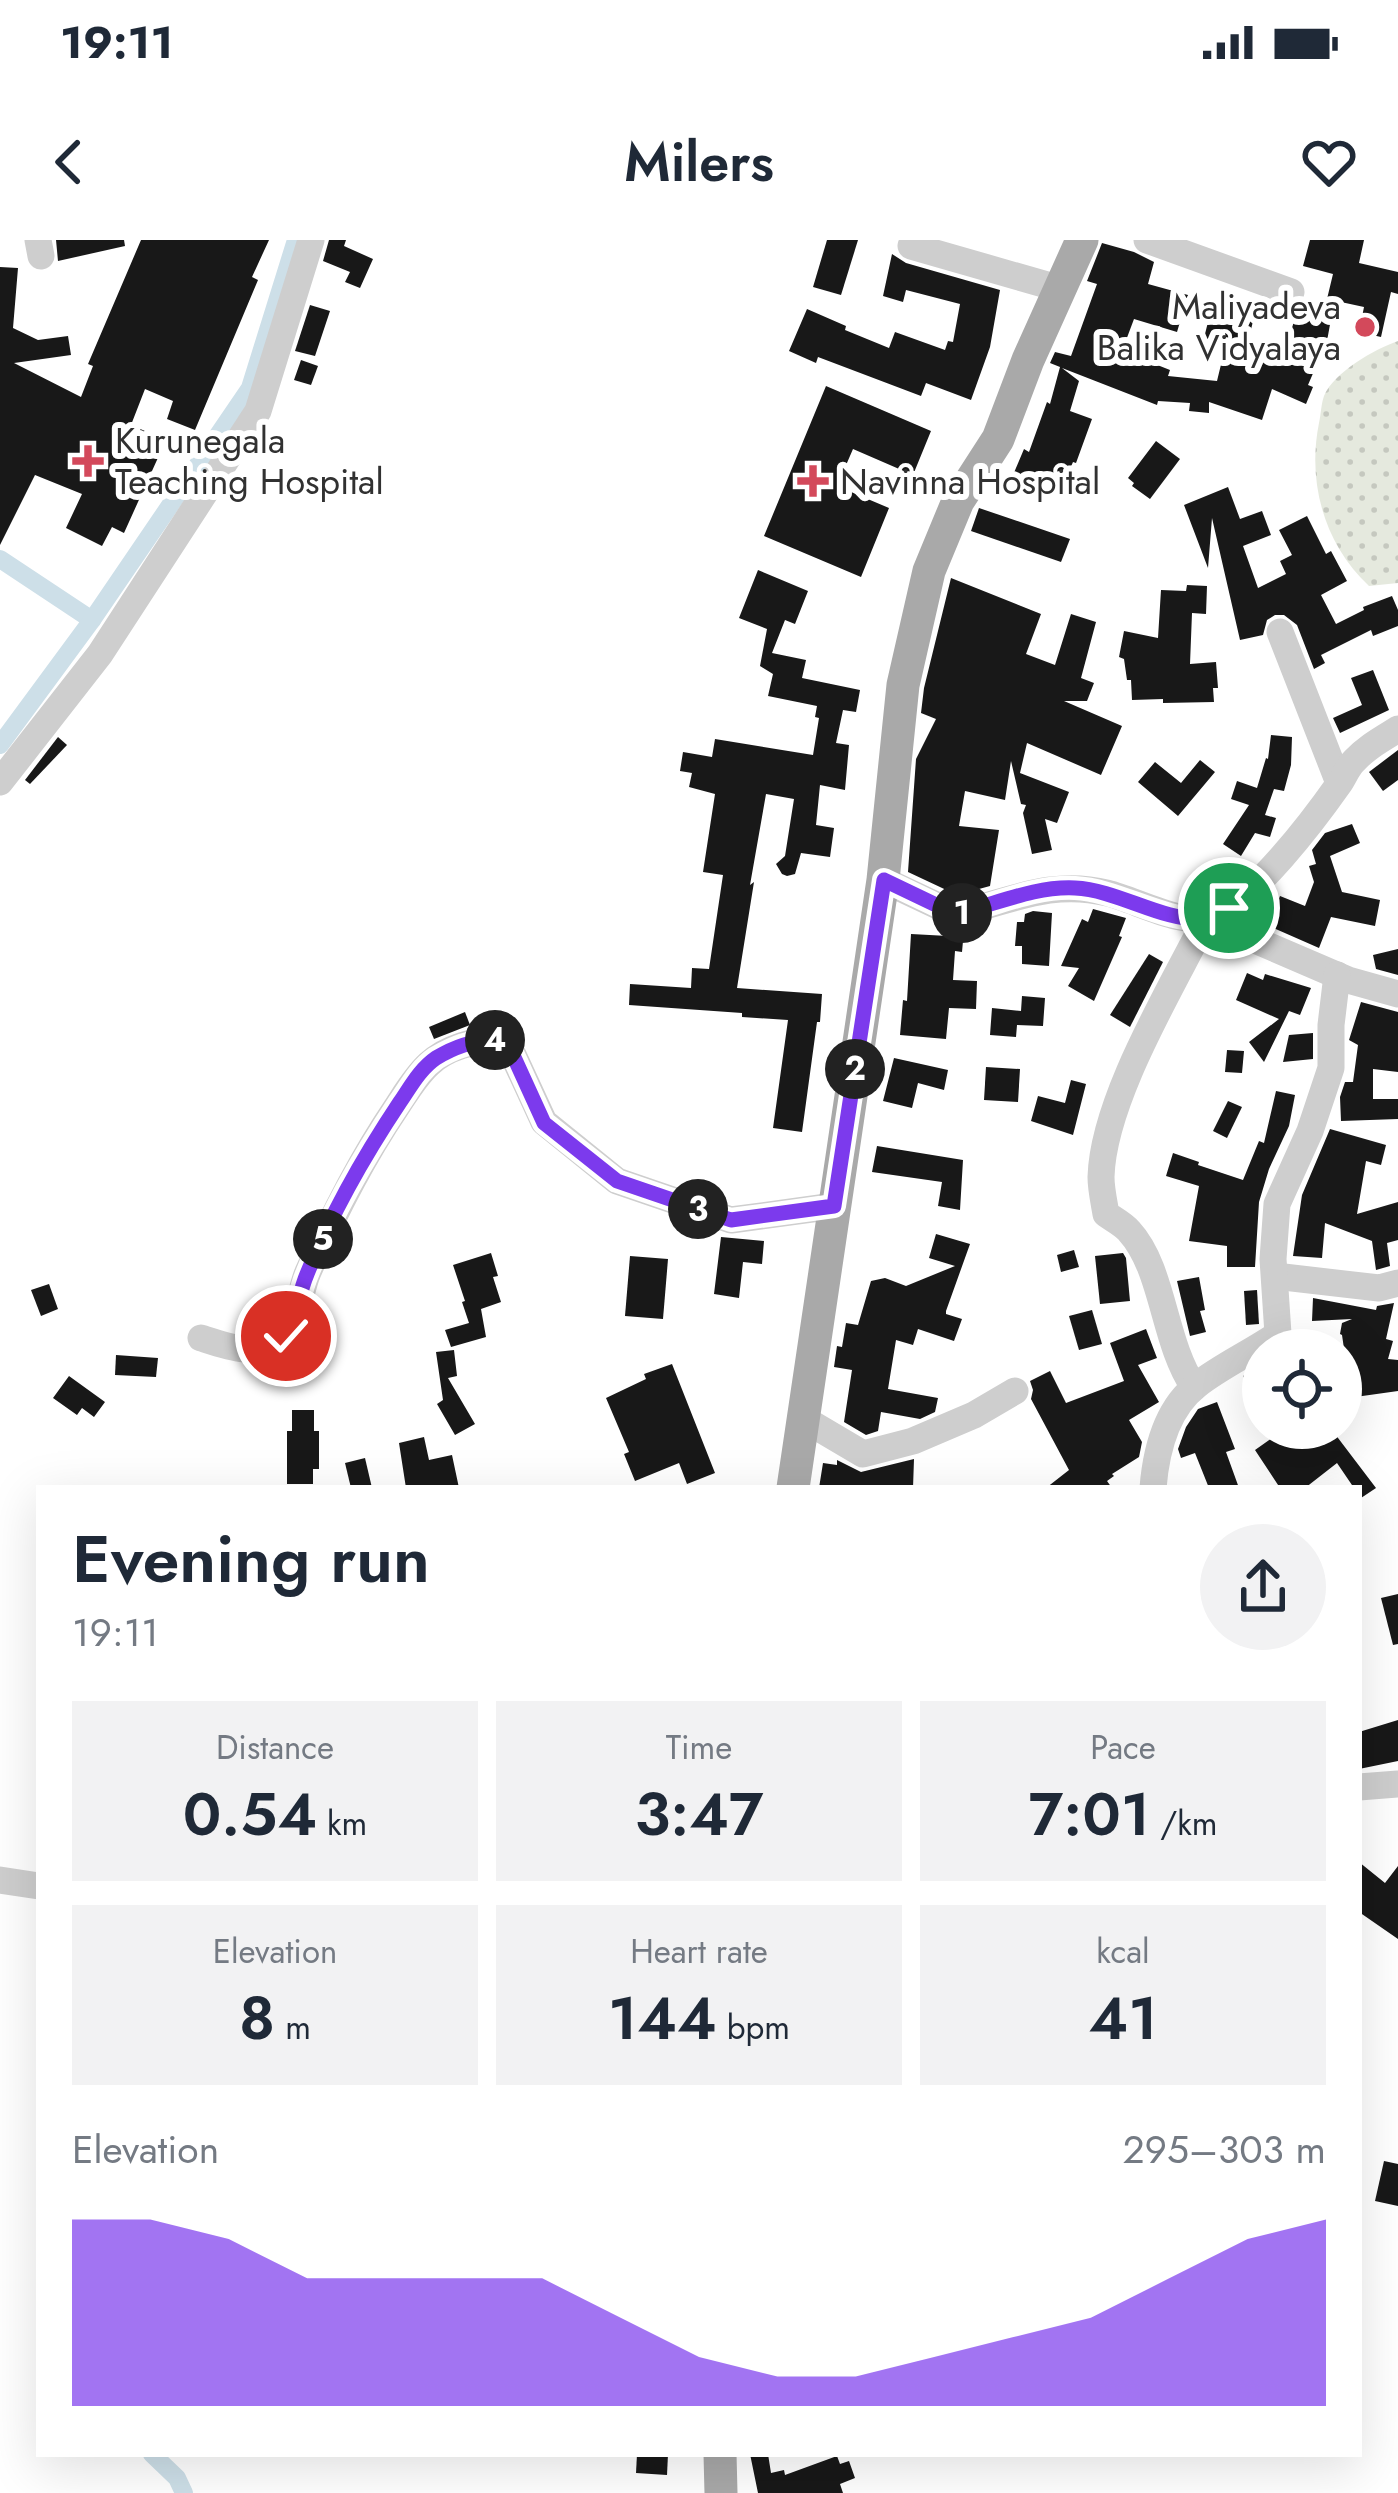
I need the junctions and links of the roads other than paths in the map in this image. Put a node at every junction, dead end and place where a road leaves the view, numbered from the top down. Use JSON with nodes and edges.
{"nodes":[{"id":1,"x":311,"y":240,"type":"edge"},
{"id":2,"x":1082,"y":240,"type":"edge"},
{"id":3,"x":1148,"y":240,"type":"edge"},
{"id":4,"x":911,"y":245,"type":"dead end"},
{"id":5,"x":1061,"y":289,"type":"junction"},
{"id":6,"x":1291,"y":292,"type":"dead end"},
{"id":7,"x":1280,"y":632,"type":"dead end"},
{"id":8,"x":1398,"y":729,"type":"edge"},
{"id":9,"x":0,"y":782,"type":"edge"},
{"id":10,"x":1340,"y":783,"type":"junction"},
{"id":11,"x":884,"y":880,"type":"junction"},
{"id":12,"x":1206,"y":919,"type":"junction"},
{"id":13,"x":1337,"y":975,"type":"junction"},
{"id":14,"x":1398,"y":994,"type":"edge"},
{"id":15,"x":834,"y":1206,"type":"junction"},
{"id":16,"x":1275,"y":1276,"type":"junction"},
{"id":17,"x":1398,"y":1282,"type":"edge"},
{"id":18,"x":201,"y":1338,"type":"dead end"},
{"id":19,"x":1194,"y":1387,"type":"junction"},
{"id":20,"x":1016,"y":1391,"type":"dead end"},
{"id":21,"x":802,"y":1418,"type":"junction"},
{"id":22,"x":799,"y":1484,"type":"edge"},
{"id":23,"x":1153,"y":1485,"type":"edge"},
{"id":24,"x":1398,"y":1784,"type":"edge"},
{"id":25,"x":1362,"y":1787,"type":"edge"},
{"id":26,"x":0,"y":1880,"type":"edge"},
{"id":27,"x":36,"y":1886,"type":"edge"},
{"id":28,"x":719,"y":2457,"type":"edge"},
{"id":29,"x":721,"y":2493,"type":"edge"}],
"edges":[{"from":1,"to":9,"type":"street"},
{"from":2,"to":5,"type":"main road"},
{"from":3,"to":6,"type":"street"},
{"from":4,"to":5,"type":"street"},
{"from":5,"to":11,"type":"main road"},
{"from":7,"to":10,"type":"street"},
{"from":8,"to":10,"type":"street"},
{"from":10,"to":12,"type":"street"},
{"from":11,"to":12,"type":"street"},
{"from":11,"to":15,"type":"main road"},
{"from":12,"to":13,"type":"street"},
{"from":12,"to":19,"type":"street"},
{"from":13,"to":14,"type":"street"},
{"from":13,"to":16,"type":"street"},
{"from":15,"to":18,"type":"street"},
{"from":15,"to":21,"type":"main road"},
{"from":16,"to":17,"type":"street"},
{"from":16,"to":19,"type":"street"},
{"from":19,"to":23,"type":"street"},
{"from":20,"to":21,"type":"street"},
{"from":21,"to":22,"type":"main road"},
{"from":24,"to":25,"type":"street"},
{"from":26,"to":27,"type":"street"},
{"from":28,"to":29,"type":"main road"}]}
